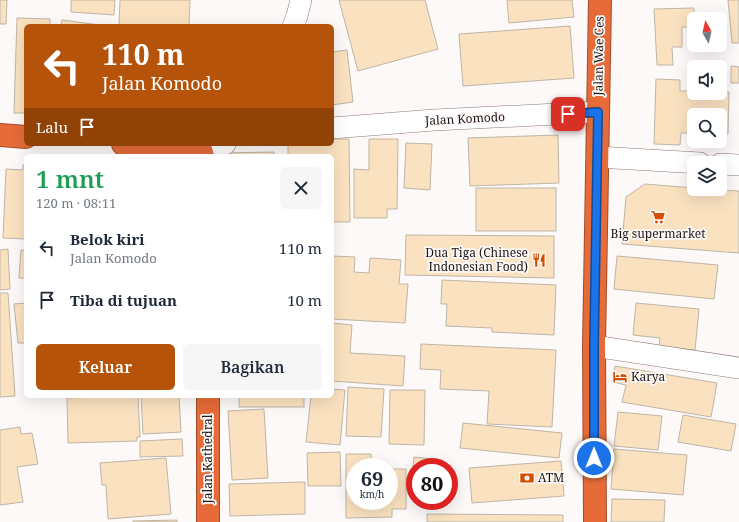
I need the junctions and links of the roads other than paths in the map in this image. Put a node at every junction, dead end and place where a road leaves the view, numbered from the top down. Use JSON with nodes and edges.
{"nodes":[{"id":1,"x":300,"y":0,"type":"edge"},
{"id":2,"x":600,"y":0,"type":"edge"},
{"id":3,"x":294,"y":24,"type":"edge"},
{"id":4,"x":598,"y":112,"type":"junction"},
{"id":5,"x":334,"y":128,"type":"edge"},
{"id":6,"x":0,"y":135,"type":"edge"},
{"id":7,"x":24,"y":137,"type":"edge"},
{"id":8,"x":149,"y":146,"type":"edge"},
{"id":9,"x":217,"y":146,"type":"edge"},
{"id":10,"x":201,"y":150,"type":"edge"},
{"id":11,"x":597,"y":157,"type":"junction"},
{"id":12,"x":687,"y":162,"type":"edge"},
{"id":13,"x":727,"y":164,"type":"edge"},
{"id":14,"x":739,"y":165,"type":"edge"},
{"id":15,"x":594,"y":346,"type":"junction"},
{"id":16,"x":739,"y":368,"type":"edge"},
{"id":17,"x":208,"y":398,"type":"edge"},
{"id":18,"x":208,"y":522,"type":"edge"},
{"id":19,"x":595,"y":522,"type":"edge"}],
"edges":[{"from":1,"to":3,"type":"street"},
{"from":2,"to":4,"type":"highway","name":"Jalan Wae Ces"},
{"from":4,"to":5,"type":"street","name":"Jalan Komodo"},
{"from":4,"to":11,"type":"highway","name":"Jalan Wae Ces"},
{"from":6,"to":7,"type":"highway"},
{"from":8,"to":10,"type":"highway"},
{"from":9,"to":10,"type":"street"},
{"from":11,"to":12,"type":"street"},
{"from":11,"to":15,"type":"highway","name":"Jalan Wae Ces"},
{"from":13,"to":14,"type":"street"},
{"from":15,"to":16,"type":"street"},
{"from":15,"to":19,"type":"highway","name":"Jalan Wae Ces"},
{"from":17,"to":18,"type":"highway","name":"Jalan Kathedral"}]}
